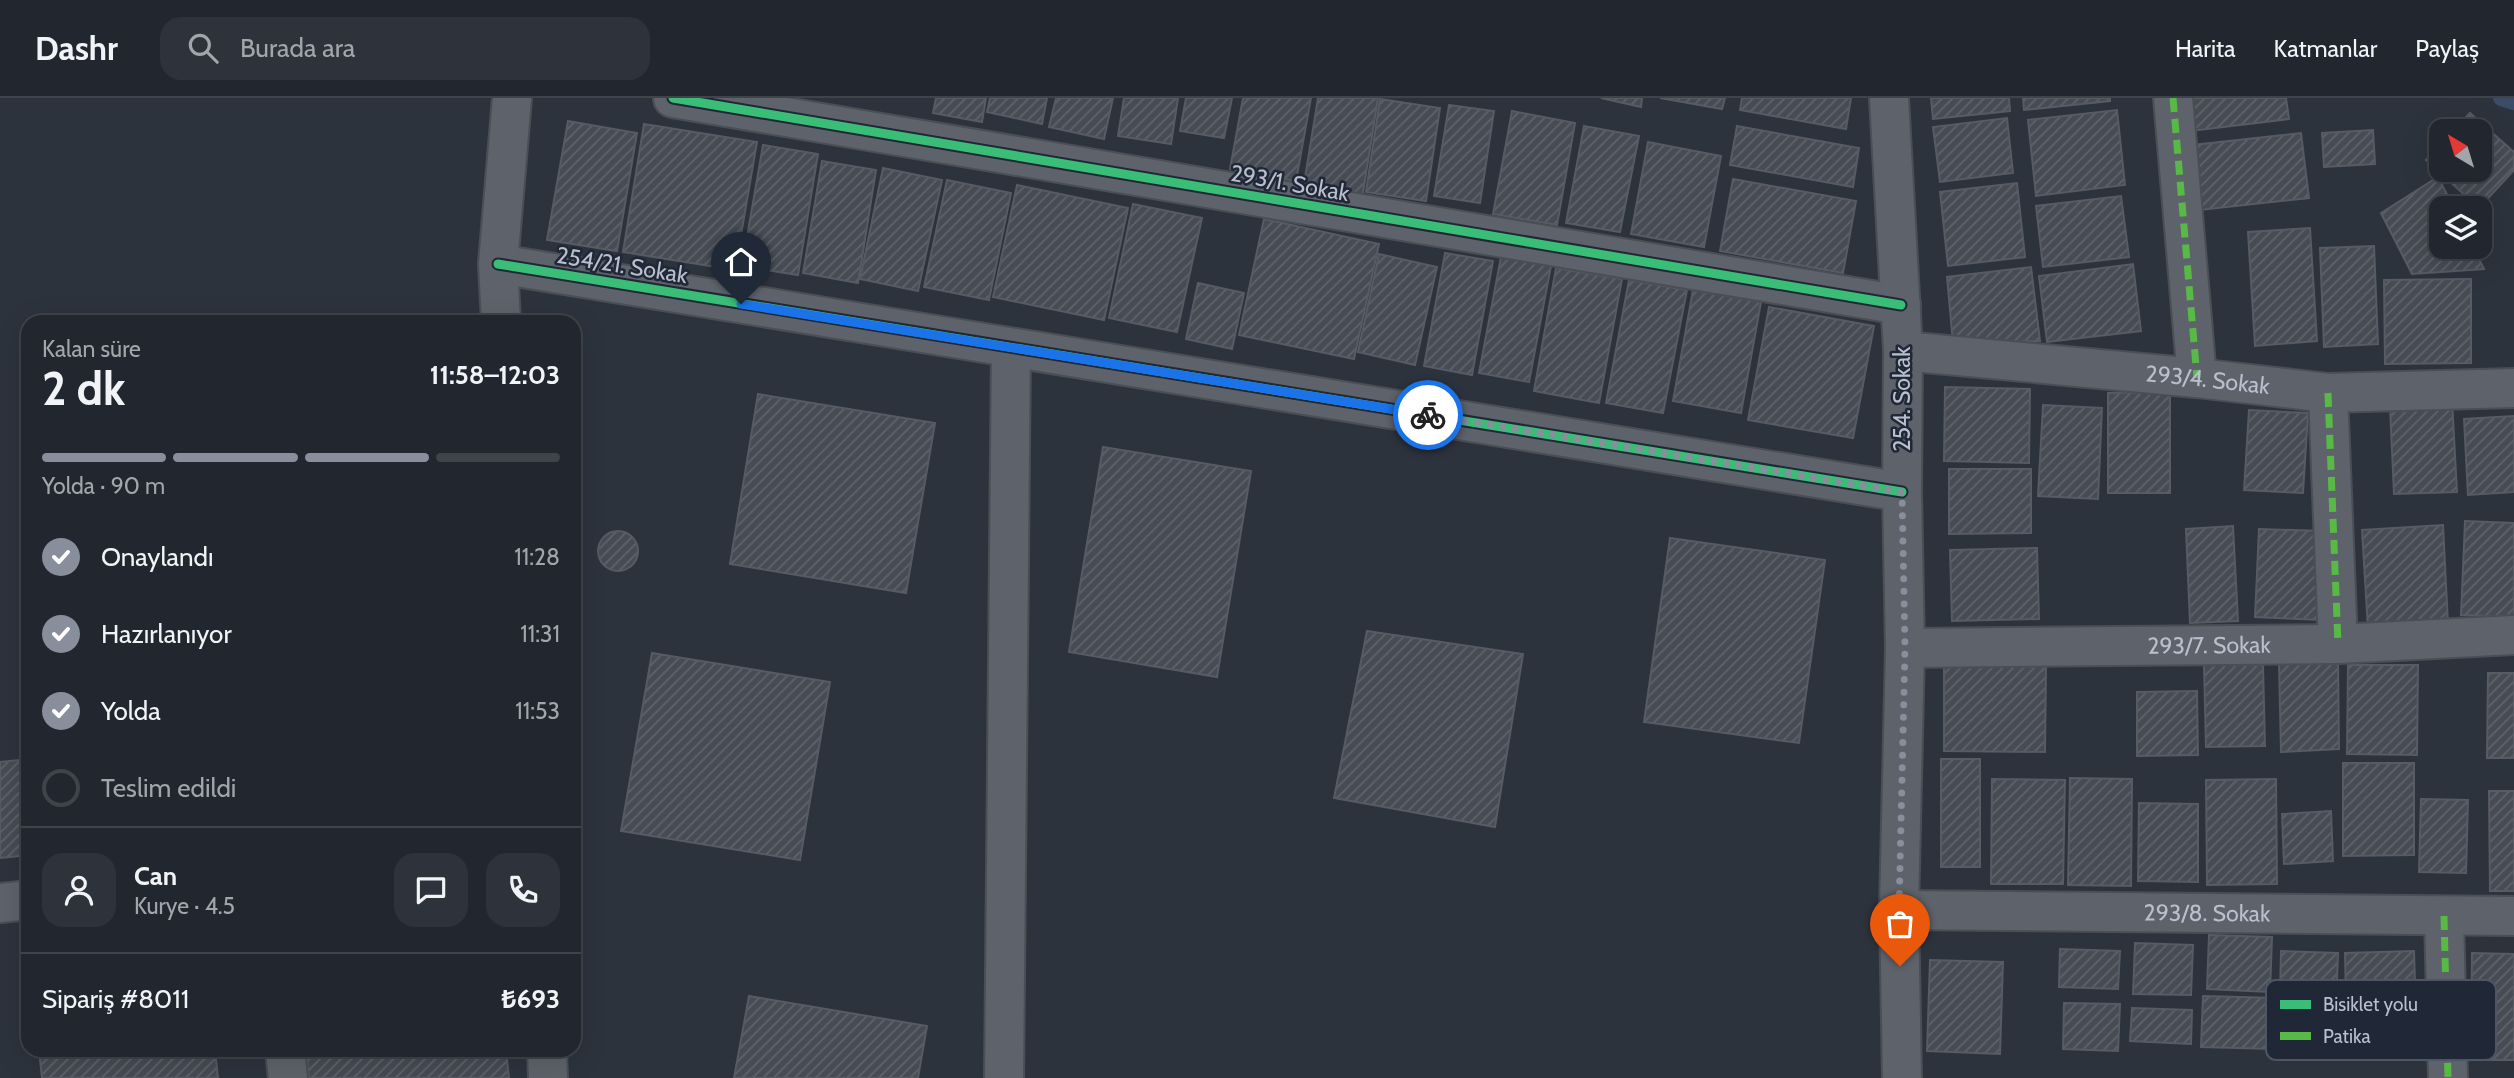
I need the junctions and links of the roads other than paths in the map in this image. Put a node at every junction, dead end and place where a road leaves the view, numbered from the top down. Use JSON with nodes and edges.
{"nodes":[{"id":1,"x":512,"y":98,"type":"edge"},
{"id":2,"x":673,"y":98,"type":"edge"},
{"id":3,"x":1889,"y":98,"type":"edge"},
{"id":4,"x":2173,"y":98,"type":"edge"},
{"id":5,"x":498,"y":264,"type":"junction"},
{"id":6,"x":1901,"y":305,"type":"junction"},
{"id":7,"x":501,"y":315,"type":"edge"},
{"id":8,"x":1011,"y":348,"type":"junction"},
{"id":9,"x":1903,"y":351,"type":"junction"},
{"id":10,"x":2197,"y":378,"type":"junction"},
{"id":11,"x":2514,"y":388,"type":"edge"},
{"id":12,"x":2328,"y":393,"type":"junction"},
{"id":13,"x":1902,"y":492,"type":"junction"},
{"id":14,"x":2514,"y":635,"type":"edge"},
{"id":15,"x":2338,"y":644,"type":"junction"},
{"id":16,"x":1905,"y":648,"type":"junction"},
{"id":17,"x":21,"y":901,"type":"edge"},
{"id":18,"x":0,"y":903,"type":"edge"},
{"id":19,"x":1899,"y":910,"type":"junction"},
{"id":20,"x":2444,"y":916,"type":"junction"},
{"id":21,"x":2514,"y":916,"type":"edge"},
{"id":22,"x":2446,"y":980,"type":"edge"},
{"id":23,"x":286,"y":1057,"type":"edge"},
{"id":24,"x":547,"y":1057,"type":"edge"},
{"id":25,"x":2448,"y":1060,"type":"edge"},
{"id":26,"x":288,"y":1078,"type":"edge"},
{"id":27,"x":548,"y":1078,"type":"edge"},
{"id":28,"x":1004,"y":1078,"type":"edge"},
{"id":29,"x":1902,"y":1078,"type":"edge"},
{"id":30,"x":2448,"y":1078,"type":"edge"}],
"edges":[{"from":1,"to":5,"type":"street"},
{"from":2,"to":6,"type":"street","name":"293/1. Sokak"},
{"from":3,"to":6,"type":"street","name":"254. Sokak"},
{"from":4,"to":10,"type":"street"},
{"from":5,"to":7,"type":"street"},
{"from":5,"to":8,"type":"street","name":"254/21. Sokak"},
{"from":6,"to":9,"type":"street","name":"254. Sokak"},
{"from":8,"to":13,"type":"street","name":"254/21. Sokak"},
{"from":8,"to":28,"type":"street"},
{"from":9,"to":10,"type":"street","name":"293/4. Sokak"},
{"from":9,"to":13,"type":"street","name":"254. Sokak"},
{"from":10,"to":12,"type":"street","name":"293/4. Sokak"},
{"from":11,"to":12,"type":"street","name":"293/4. Sokak"},
{"from":12,"to":15,"type":"street"},
{"from":13,"to":16,"type":"street","name":"254. Sokak"},
{"from":14,"to":15,"type":"street","name":"293/7. Sokak"},
{"from":15,"to":16,"type":"street","name":"293/7. Sokak"},
{"from":16,"to":19,"type":"street","name":"254. Sokak"},
{"from":17,"to":18,"type":"street"},
{"from":19,"to":20,"type":"street","name":"293/8. Sokak"},
{"from":19,"to":29,"type":"street","name":"254. Sokak"},
{"from":20,"to":21,"type":"street","name":"293/8. Sokak"},
{"from":20,"to":22,"type":"street"},
{"from":23,"to":26,"type":"street"},
{"from":24,"to":27,"type":"street"},
{"from":25,"to":30,"type":"street"}]}
